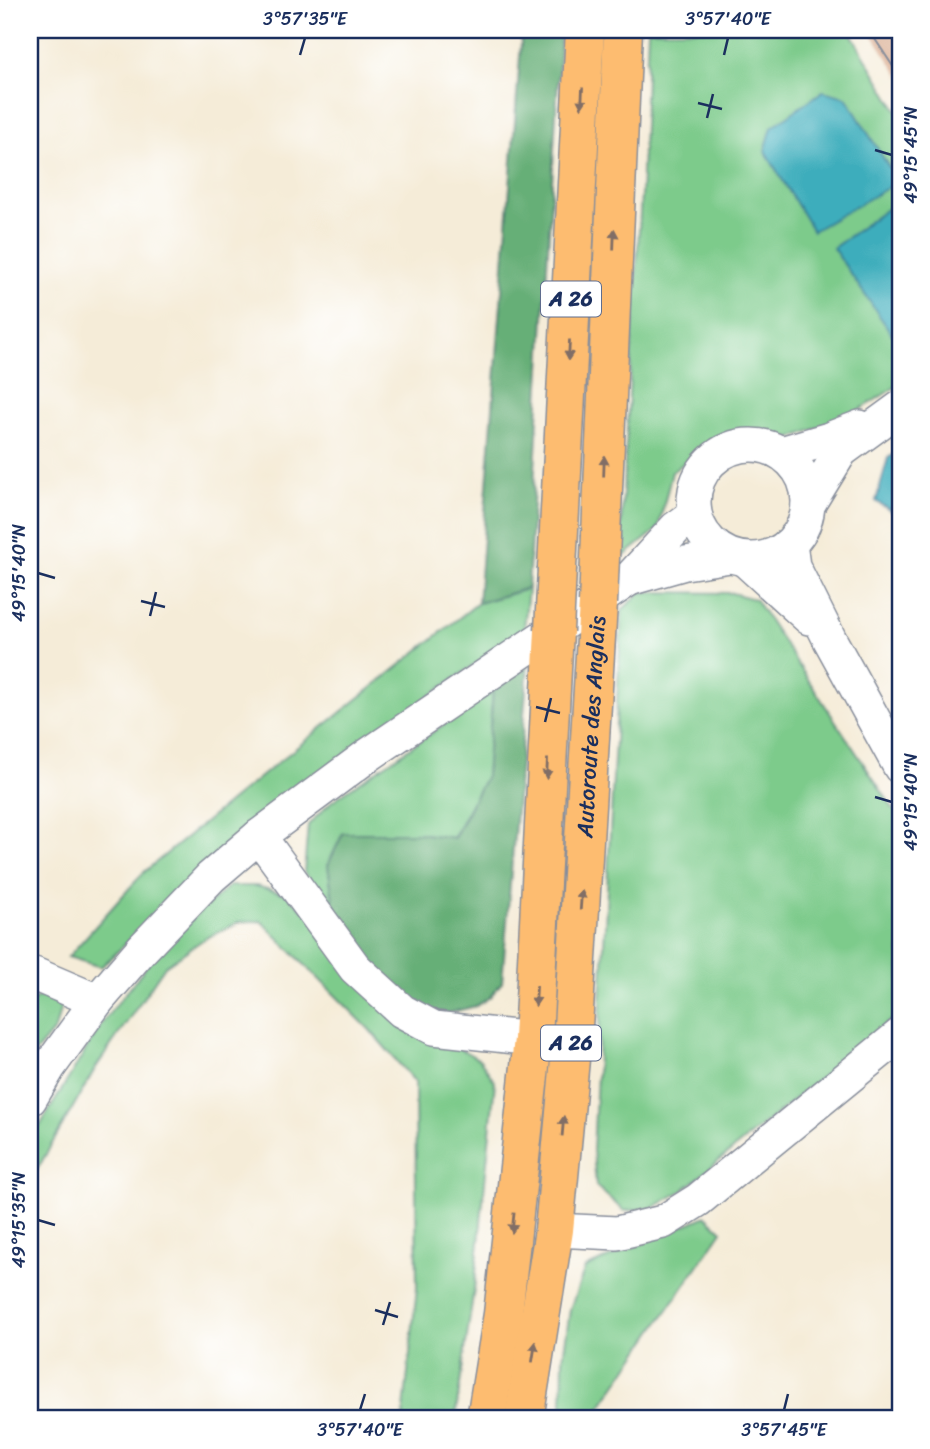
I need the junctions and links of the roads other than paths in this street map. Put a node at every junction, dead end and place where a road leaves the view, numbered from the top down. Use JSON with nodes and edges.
{"nodes":[{"id":1,"x":585,"y":30,"type":"edge"},
{"id":2,"x":623,"y":30,"type":"edge"},
{"id":3,"x":896,"y":411,"type":"edge"},
{"id":4,"x":781,"y":453,"type":"junction"},
{"id":5,"x":808,"y":505,"type":"junction"},
{"id":6,"x":694,"y":515,"type":"junction"},
{"id":7,"x":790,"y":544,"type":"junction"},
{"id":8,"x":737,"y":557,"type":"junction"},
{"id":9,"x":629,"y":579,"type":"junction"},
{"id":10,"x":830,"y":640,"type":"junction"},
{"id":11,"x":900,"y":767,"type":"edge"},
{"id":12,"x":258,"y":836,"type":"junction"},
{"id":13,"x":30,"y":976,"type":"edge"},
{"id":14,"x":97,"y":1000,"type":"junction"},
{"id":15,"x":900,"y":1035,"type":"edge"},
{"id":16,"x":534,"y":1039,"type":"junction"},
{"id":17,"x":30,"y":1099,"type":"edge"},
{"id":18,"x":554,"y":1230,"type":"junction"},
{"id":19,"x":486,"y":1419,"type":"edge"},
{"id":20,"x":524,"y":1419,"type":"edge"}],
"edges":[{"from":1,"to":16,"type":"highway","name":"Autoroute des Anglais","number":"A 26","one_way":true,"bridge":true},
{"from":18,"to":2,"type":"highway","name":"Autoroute des Anglais","number":"A 26","one_way":true,"bridge":true},
{"from":3,"to":4,"type":"street"},
{"from":3,"to":5,"type":"street"},
{"from":4,"to":5,"type":"street"},
{"from":4,"to":6,"type":"street"},
{"from":5,"to":7,"type":"street"},
{"from":6,"to":8,"type":"street"},
{"from":6,"to":9,"type":"street"},
{"from":7,"to":8,"type":"street"},
{"from":7,"to":10,"type":"street"},
{"from":8,"to":9,"type":"street"},
{"from":8,"to":10,"type":"street"},
{"from":9,"to":12,"type":"street"},
{"from":10,"to":11,"type":"street"},
{"from":12,"to":14,"type":"street"},
{"from":12,"to":16,"type":"street"},
{"from":13,"to":14,"type":"street"},
{"from":14,"to":17,"type":"street"},
{"from":15,"to":18,"type":"street"},
{"from":16,"to":19,"type":"highway","name":"Autoroute des Anglais","number":"A 26","one_way":true},
{"from":20,"to":18,"type":"highway","name":"Autoroute des Anglais","number":"A 26","one_way":true}]}
